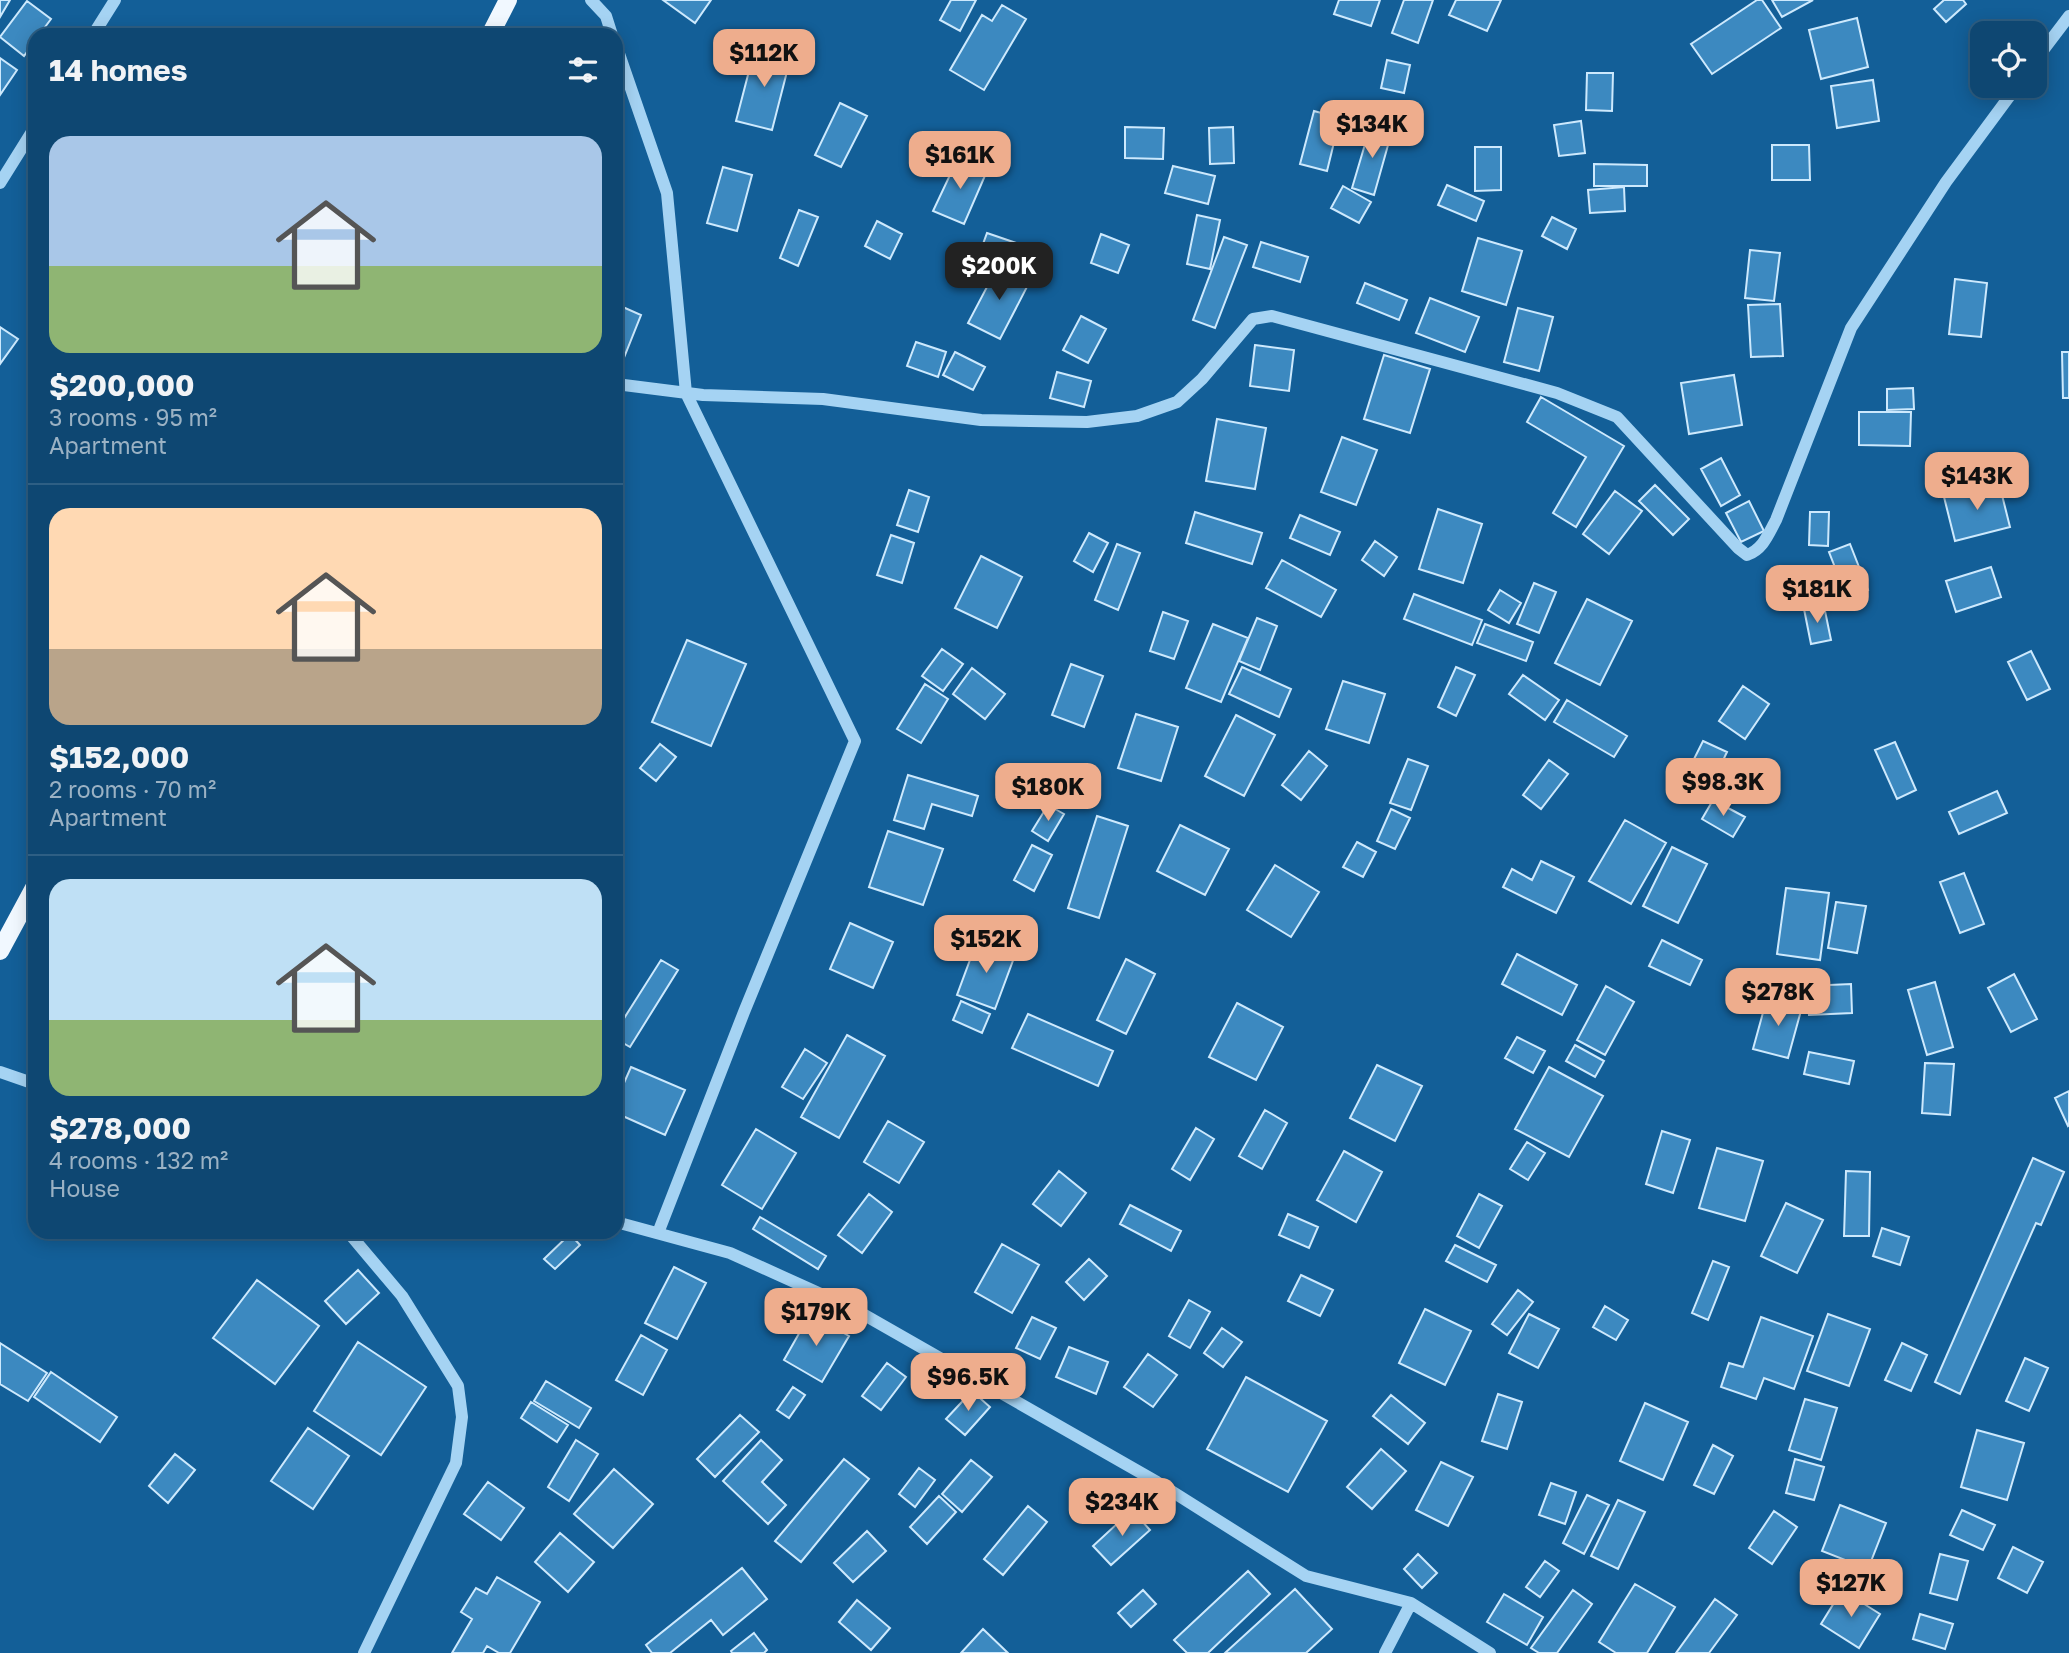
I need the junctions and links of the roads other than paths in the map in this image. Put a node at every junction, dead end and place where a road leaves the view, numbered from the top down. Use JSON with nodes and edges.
{"nodes":[{"id":1,"x":114,"y":0,"type":"edge"},
{"id":2,"x":508,"y":0,"type":"edge"},
{"id":3,"x":590,"y":0,"type":"edge"},
{"id":4,"x":2069,"y":16,"type":"edge"},
{"id":5,"x":97,"y":28,"type":"edge"},
{"id":6,"x":494,"y":28,"type":"edge"},
{"id":7,"x":610,"y":28,"type":"edge"},
{"id":8,"x":2047,"y":45,"type":"edge"},
{"id":9,"x":623,"y":65,"type":"edge"},
{"id":10,"x":2008,"y":98,"type":"edge"},
{"id":11,"x":28,"y":138,"type":"edge"},
{"id":12,"x":0,"y":183,"type":"edge"},
{"id":13,"x":623,"y":385,"type":"edge"},
{"id":14,"x":685,"y":393,"type":"junction"},
{"id":15,"x":28,"y":899,"type":"edge"},
{"id":16,"x":0,"y":951,"type":"edge"},
{"id":17,"x":0,"y":1072,"type":"edge"},
{"id":18,"x":28,"y":1082,"type":"edge"},
{"id":19,"x":623,"y":1224,"type":"edge"},
{"id":20,"x":658,"y":1233,"type":"junction"},
{"id":21,"x":354,"y":1239,"type":"edge"},
{"id":22,"x":1412,"y":1603,"type":"junction"},
{"id":23,"x":364,"y":1653,"type":"edge"},
{"id":24,"x":1385,"y":1653,"type":"edge"},
{"id":25,"x":1490,"y":1653,"type":"edge"}],
"edges":[{"from":1,"to":5,"type":"street"},
{"from":2,"to":6,"type":"main road"},
{"from":3,"to":7,"type":"street"},
{"from":4,"to":8,"type":"street"},
{"from":9,"to":14,"type":"street"},
{"from":10,"to":14,"type":"street"},
{"from":11,"to":12,"type":"street"},
{"from":13,"to":14,"type":"street"},
{"from":14,"to":20,"type":"street"},
{"from":15,"to":16,"type":"main road"},
{"from":17,"to":18,"type":"street"},
{"from":19,"to":20,"type":"street"},
{"from":20,"to":22,"type":"street"},
{"from":21,"to":23,"type":"street"},
{"from":22,"to":24,"type":"street"},
{"from":22,"to":25,"type":"street"}]}
